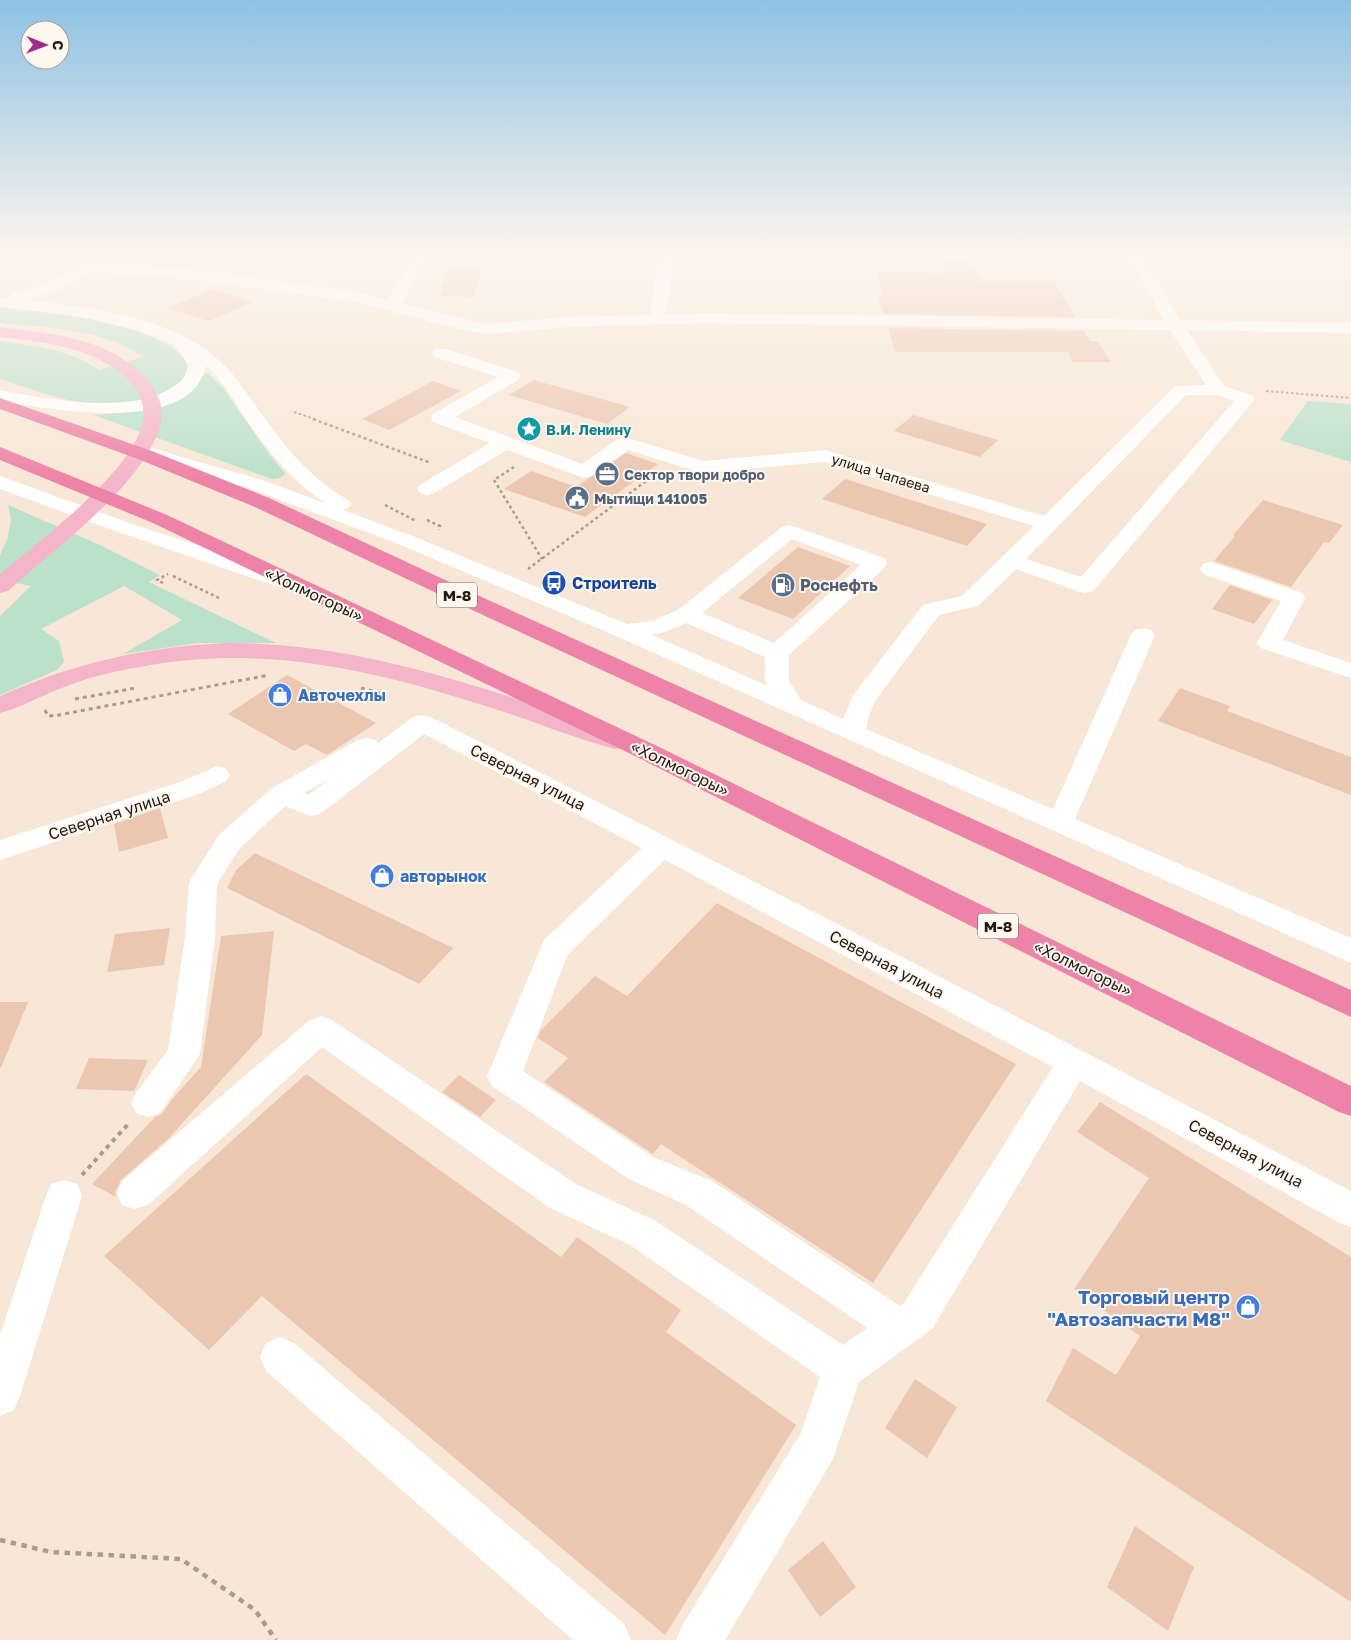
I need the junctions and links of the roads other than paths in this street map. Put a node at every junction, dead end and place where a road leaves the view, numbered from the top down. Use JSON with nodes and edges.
{"nodes":[{"id":1,"x":147,"y":330,"type":"edge"},
{"id":2,"x":483,"y":330,"type":"edge"},
{"id":3,"x":1178,"y":330,"type":"edge"},
{"id":4,"x":0,"y":332,"type":"edge"},
{"id":5,"x":181,"y":343,"type":"junction"},
{"id":6,"x":1218,"y":390,"type":"junction"},
{"id":7,"x":0,"y":395,"type":"edge"},
{"id":8,"x":0,"y":403,"type":"edge"},
{"id":9,"x":506,"y":442,"type":"junction"},
{"id":10,"x":123,"y":447,"type":"junction"},
{"id":11,"x":0,"y":453,"type":"edge"},
{"id":12,"x":0,"y":482,"type":"edge"},
{"id":13,"x":427,"y":489,"type":"dead end"},
{"id":14,"x":1048,"y":524,"type":"junction"},
{"id":15,"x":411,"y":531,"type":"junction"},
{"id":16,"x":1012,"y":561,"type":"junction"},
{"id":17,"x":1211,"y":569,"type":"dead end"},
{"id":18,"x":294,"y":584,"type":"junction"},
{"id":19,"x":1,"y":585,"type":"edge"},
{"id":20,"x":686,"y":615,"type":"junction"},
{"id":21,"x":624,"y":630,"type":"junction"},
{"id":22,"x":1143,"y":635,"type":"dead end"},
{"id":23,"x":777,"y":653,"type":"junction"},
{"id":24,"x":1351,"y":672,"type":"edge"},
{"id":25,"x":0,"y":705,"type":"edge"},
{"id":26,"x":792,"y":706,"type":"junction"},
{"id":27,"x":853,"y":733,"type":"junction"},
{"id":28,"x":646,"y":751,"type":"junction"},
{"id":29,"x":217,"y":775,"type":"dead end"},
{"id":30,"x":1058,"y":823,"type":"junction"},
{"id":31,"x":662,"y":846,"type":"junction"},
{"id":32,"x":0,"y":850,"type":"edge"},
{"id":33,"x":1351,"y":951,"type":"edge"},
{"id":34,"x":1351,"y":1004,"type":"edge"},
{"id":35,"x":1074,"y":1062,"type":"junction"},
{"id":36,"x":1351,"y":1102,"type":"edge"},
{"id":37,"x":148,"y":1103,"type":"road end"},
{"id":38,"x":135,"y":1193,"type":"dead end"},
{"id":39,"x":64,"y":1196,"type":"road end"},
{"id":40,"x":1351,"y":1210,"type":"edge"},
{"id":41,"x":900,"y":1328,"type":"junction"},
{"id":42,"x":280,"y":1357,"type":"dead end"},
{"id":43,"x":843,"y":1369,"type":"junction"},
{"id":44,"x":0,"y":1396,"type":"edge"},
{"id":45,"x":608,"y":1640,"type":"edge"},
{"id":46,"x":699,"y":1640,"type":"edge"}],
"edges":[{"from":1,"to":5,"type":"street"},
{"from":2,"to":9,"type":"street","name":"улица Чапаева"},
{"from":3,"to":6,"type":"street"},
{"from":4,"to":19,"type":"main road"},
{"from":5,"to":7,"type":"street"},
{"from":5,"to":15,"type":"street"},
{"from":6,"to":14,"type":"street"},
{"from":6,"to":16,"type":"street"},
{"from":8,"to":10,"type":"highway","number":"М-8"},
{"from":9,"to":13,"type":"street"},
{"from":9,"to":14,"type":"street","name":"улица Чапаева"},
{"from":10,"to":15,"type":"street"},
{"from":10,"to":34,"type":"highway","number":"М-8"},
{"from":11,"to":18,"type":"highway","name":"«Холмогоры»","number":"М-8"},
{"from":12,"to":18,"type":"street"},
{"from":14,"to":16,"type":"street"},
{"from":15,"to":21,"type":"street"},
{"from":16,"to":27,"type":"street"},
{"from":17,"to":24,"type":"street"},
{"from":18,"to":28,"type":"highway","name":"«Холмогоры»","number":"М-8"},
{"from":20,"to":21,"type":"street"},
{"from":20,"to":23,"type":"street"},
{"from":20,"to":23,"type":"street"},
{"from":21,"to":26,"type":"street"},
{"from":22,"to":30,"type":"street"},
{"from":23,"to":26,"type":"street"},
{"from":25,"to":28,"type":"main road"},
{"from":26,"to":27,"type":"street"},
{"from":27,"to":30,"type":"street"},
{"from":28,"to":36,"type":"highway","name":"«Холмогоры»","number":"М-8"},
{"from":29,"to":32,"type":"street","name":"Северная улица"},
{"from":30,"to":33,"type":"street"},
{"from":31,"to":35,"type":"street","name":"Северная улица"},
{"from":31,"to":37,"type":"street","name":"Северная улица"},
{"from":31,"to":41,"type":"street"},
{"from":35,"to":40,"type":"street","name":"Северная улица"},
{"from":35,"to":41,"type":"street"},
{"from":38,"to":43,"type":"street"},
{"from":39,"to":44,"type":"street"},
{"from":41,"to":43,"type":"street"},
{"from":42,"to":45,"type":"street"},
{"from":43,"to":46,"type":"street"}]}
